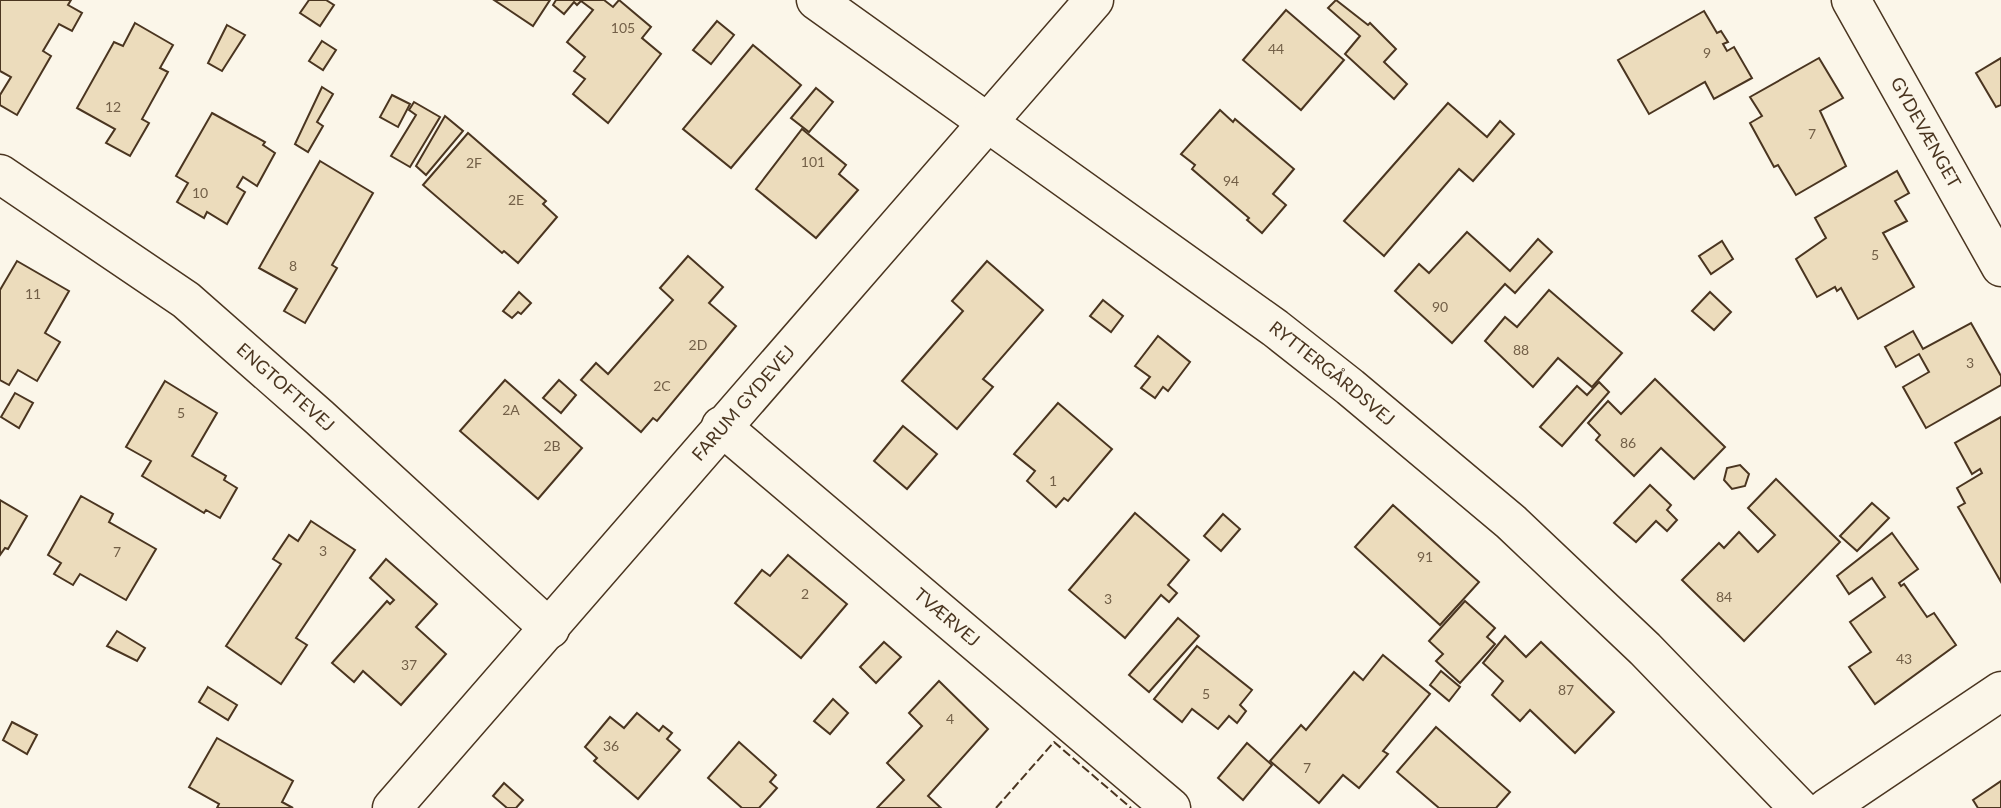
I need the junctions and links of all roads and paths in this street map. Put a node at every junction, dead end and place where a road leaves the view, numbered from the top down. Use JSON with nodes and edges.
{"nodes":[{"id":1,"x":816,"y":0,"type":"edge"},
{"id":2,"x":1094,"y":0,"type":"edge"},
{"id":3,"x":1851,"y":0,"type":"edge"},
{"id":4,"x":988,"y":123,"type":"junction"},
{"id":5,"x":0,"y":174,"type":"edge"},
{"id":6,"x":2001,"y":267,"type":"edge"},
{"id":7,"x":721,"y":426,"type":"junction"},
{"id":8,"x":550,"y":629,"type":"junction"},
{"id":9,"x":2001,"y":691,"type":"edge"},
{"id":10,"x":392,"y":808,"type":"edge"},
{"id":11,"x":1171,"y":808,"type":"edge"},
{"id":12,"x":1799,"y":808,"type":"edge"},
{"id":13,"x":1827,"y":808,"type":"edge"}],
"edges":[{"from":1,"to":4,"type":"street","name":"RYTTERGÅRDSVEJ"},
{"from":2,"to":4,"type":"street","name":"FARUM GYDEVEJ"},
{"from":3,"to":6,"type":"street","name":"GYDEVÆNGET"},
{"from":4,"to":7,"type":"street","name":"FARUM GYDEVEJ"},
{"from":4,"to":12,"type":"street","name":"RYTTERGÅRDSVEJ"},
{"from":5,"to":8,"type":"street","name":"ENGTOFTEVEJ"},
{"from":7,"to":8,"type":"street","name":"FARUM GYDEVEJ"},
{"from":7,"to":11,"type":"street","name":"TVÆRVEJ"},
{"from":8,"to":10,"type":"street","name":"FARUM GYDEVEJ"},
{"from":9,"to":13,"type":"street"}]}
